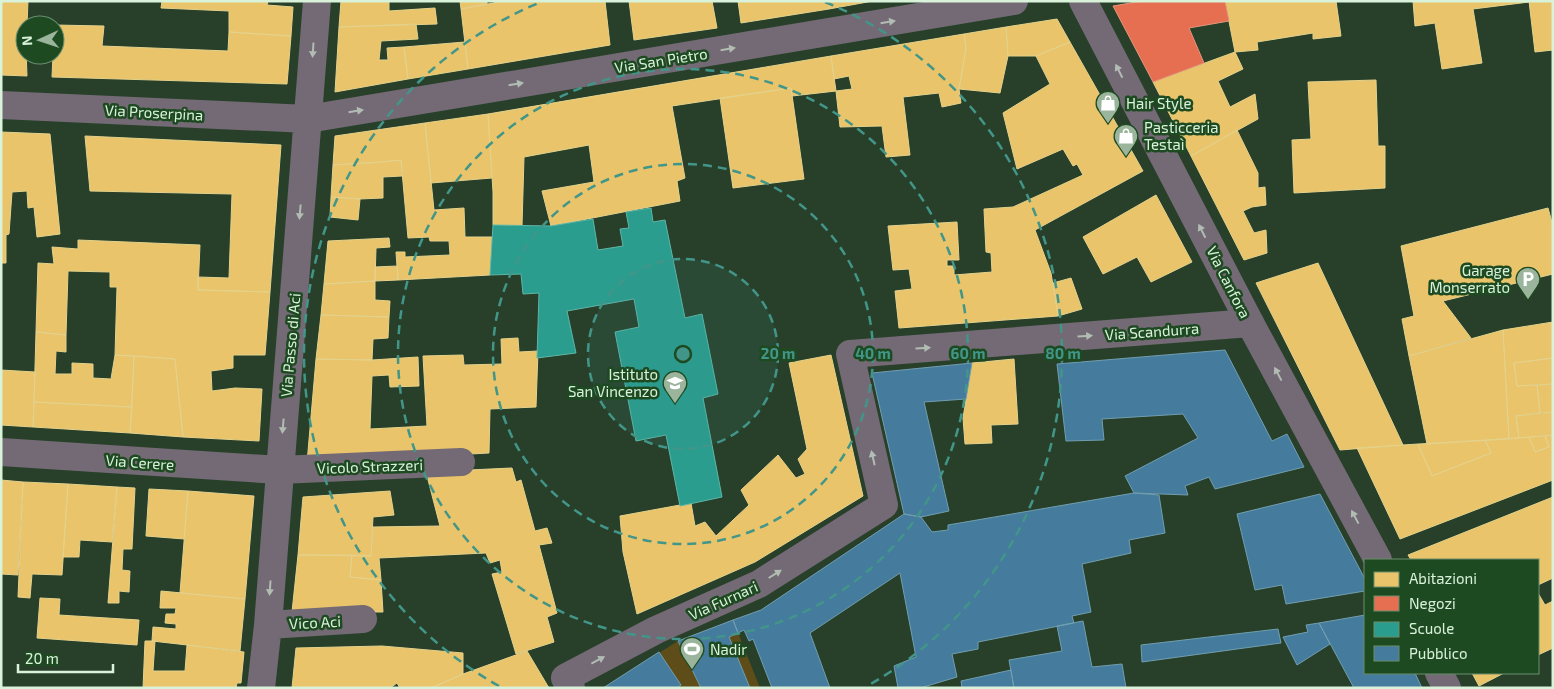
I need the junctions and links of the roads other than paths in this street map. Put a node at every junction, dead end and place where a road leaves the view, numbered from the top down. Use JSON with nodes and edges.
{"nodes":[{"id":1,"x":317,"y":1,"type":"edge"},
{"id":2,"x":1014,"y":1,"type":"edge"},
{"id":3,"x":1083,"y":1,"type":"edge"},
{"id":4,"x":1,"y":105,"type":"edge"},
{"id":5,"x":308,"y":119,"type":"junction"},
{"id":6,"x":1250,"y":323,"type":"junction"},
{"id":7,"x":1,"y":452,"type":"edge"},
{"id":8,"x":461,"y":462,"type":"dead end"},
{"id":9,"x":279,"y":470,"type":"junction"},
{"id":10,"x":884,"y":505,"type":"joint"},
{"id":11,"x":1377,"y":559,"type":"edge"},
{"id":12,"x":363,"y":619,"type":"dead end"},
{"id":13,"x":268,"y":625,"type":"junction"},
{"id":14,"x":1440,"y":674,"type":"edge"},
{"id":15,"x":261,"y":688,"type":"edge"},
{"id":16,"x":571,"y":688,"type":"edge"},
{"id":17,"x":1447,"y":688,"type":"edge"}],
"edges":[{"from":1,"to":5,"type":"street","name":"Via Passo di Aci","one_way":true},
{"from":5,"to":2,"type":"street","name":"Via San Pietro","one_way":true},
{"from":6,"to":3,"type":"street","name":"Via Canfora","one_way":true},
{"from":4,"to":5,"type":"street","name":"Via Proserpina"},
{"from":5,"to":9,"type":"street","name":"Via Passo di Aci","one_way":true},
{"from":10,"to":6,"type":"street","name":"Via Scandurra","one_way":true},
{"from":11,"to":6,"type":"street","name":"Via Canfora","one_way":true},
{"from":7,"to":9,"type":"street","name":"Via Cerere"},
{"from":8,"to":9,"type":"street","name":"Vicolo Strazzeri"},
{"from":9,"to":13,"type":"street","name":"Via Passo di Aci","one_way":true},
{"from":16,"to":10,"type":"street","name":"Via Furnari","one_way":true},
{"from":12,"to":13,"type":"street","name":"Vico Aci"},
{"from":13,"to":15,"type":"street","name":"Via Passo di Aci"},
{"from":14,"to":17,"type":"street"}]}
